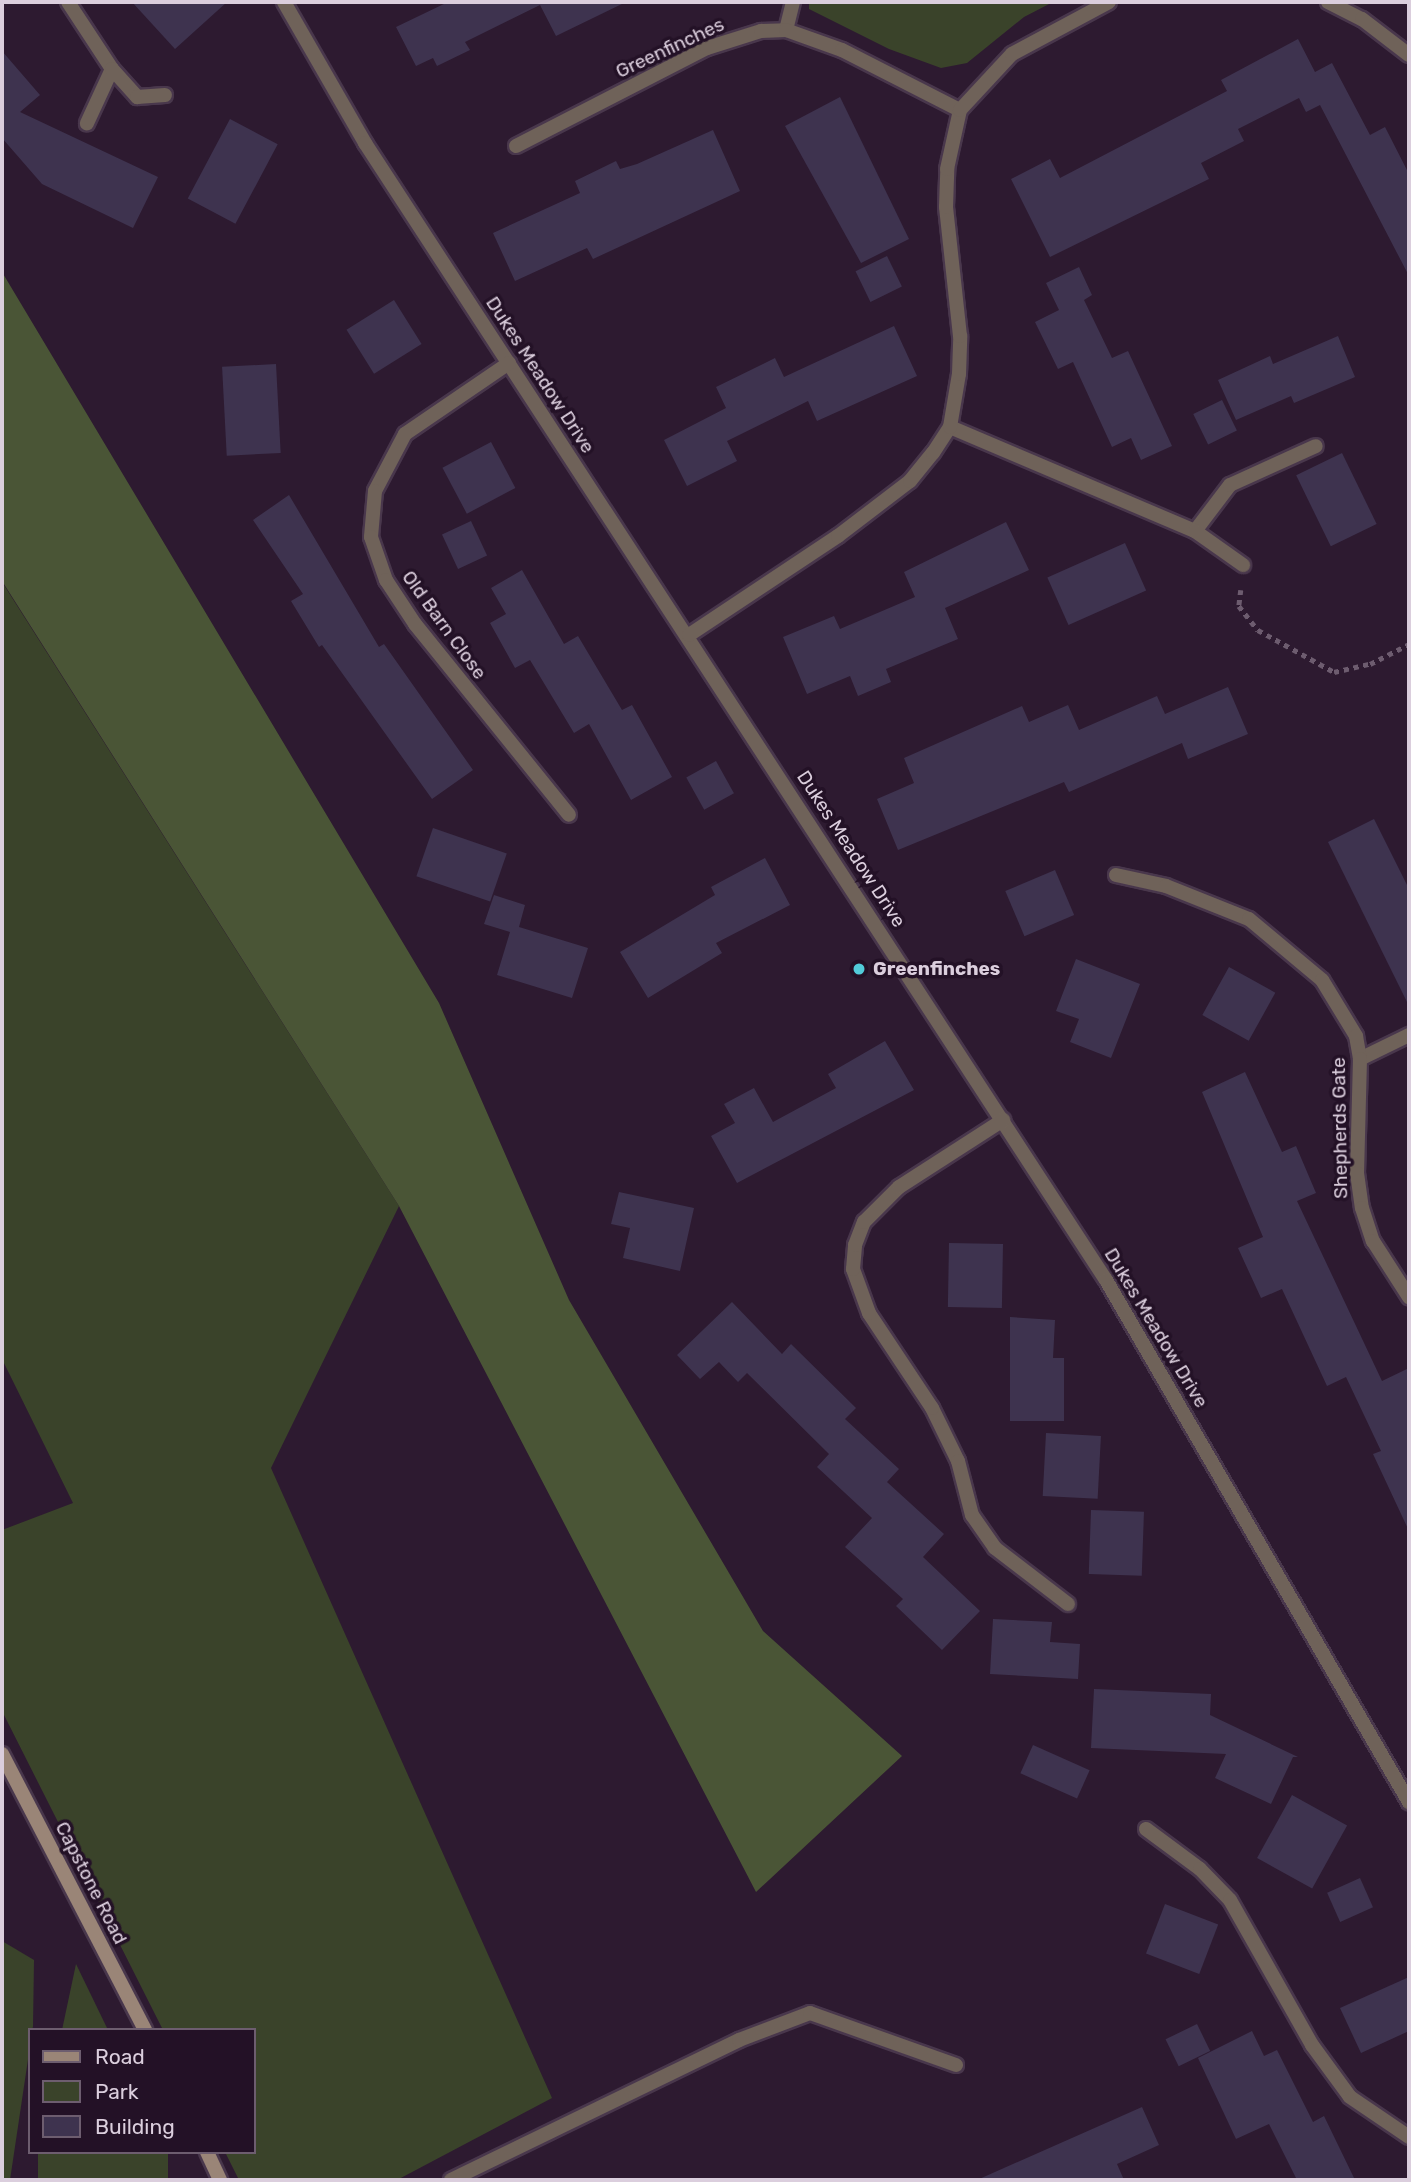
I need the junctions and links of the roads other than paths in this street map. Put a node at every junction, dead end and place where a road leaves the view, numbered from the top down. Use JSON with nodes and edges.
{"nodes":[{"id":1,"x":68,"y":2,"type":"edge"},
{"id":2,"x":284,"y":2,"type":"edge"},
{"id":3,"x":793,"y":2,"type":"edge"},
{"id":4,"x":1109,"y":2,"type":"edge"},
{"id":5,"x":1328,"y":2,"type":"edge"},
{"id":6,"x":786,"y":30,"type":"junction"},
{"id":7,"x":1409,"y":55,"type":"edge"},
{"id":8,"x":112,"y":69,"type":"junction"},
{"id":9,"x":165,"y":95,"type":"dead end"},
{"id":10,"x":960,"y":110,"type":"junction"},
{"id":11,"x":87,"y":123,"type":"dead end"},
{"id":12,"x":516,"y":146,"type":"dead end"},
{"id":13,"x":509,"y":363,"type":"junction"},
{"id":14,"x":950,"y":428,"type":"junction"},
{"id":15,"x":1316,"y":446,"type":"dead end"},
{"id":16,"x":1195,"y":531,"type":"junction"},
{"id":17,"x":1243,"y":565,"type":"road end"},
{"id":18,"x":689,"y":635,"type":"junction"},
{"id":19,"x":569,"y":815,"type":"dead end"},
{"id":20,"x":1116,"y":875,"type":"dead end"},
{"id":21,"x":1409,"y":1035,"type":"edge"},
{"id":22,"x":1360,"y":1059,"type":"junction"},
{"id":23,"x":1003,"y":1120,"type":"junction"},
{"id":24,"x":1409,"y":1297,"type":"edge"},
{"id":25,"x":1068,"y":1604,"type":"dead end"},
{"id":26,"x":2,"y":1754,"type":"edge"},
{"id":27,"x":1409,"y":1802,"type":"edge"},
{"id":28,"x":1146,"y":1829,"type":"dead end"},
{"id":29,"x":144,"y":2028,"type":"edge"},
{"id":30,"x":957,"y":2065,"type":"dead end"},
{"id":31,"x":1409,"y":2137,"type":"edge"},
{"id":32,"x":208,"y":2154,"type":"edge"},
{"id":33,"x":220,"y":2180,"type":"edge"},
{"id":34,"x":451,"y":2180,"type":"edge"}],
"edges":[{"from":1,"to":8,"type":"street"},
{"from":2,"to":13,"type":"street","name":"Dukes Meadow Drive"},
{"from":3,"to":6,"type":"street"},
{"from":4,"to":10,"type":"street"},
{"from":5,"to":7,"type":"street"},
{"from":6,"to":10,"type":"street","name":"Greenfinches"},
{"from":6,"to":12,"type":"street","name":"Greenfinches"},
{"from":8,"to":9,"type":"street"},
{"from":8,"to":11,"type":"street"},
{"from":10,"to":14,"type":"street"},
{"from":13,"to":18,"type":"street","name":"Dukes Meadow Drive"},
{"from":13,"to":19,"type":"street","name":"Old Barn Close"},
{"from":14,"to":16,"type":"street"},
{"from":14,"to":18,"type":"street"},
{"from":15,"to":16,"type":"street"},
{"from":16,"to":17,"type":"street"},
{"from":18,"to":23,"type":"street","name":"Dukes Meadow Drive"},
{"from":20,"to":22,"type":"street","name":"Shepherds Gate"},
{"from":21,"to":22,"type":"street"},
{"from":22,"to":24,"type":"street","name":"Shepherds Gate"},
{"from":23,"to":25,"type":"street"},
{"from":23,"to":27,"type":"street","name":"Dukes Meadow Drive"},
{"from":26,"to":29,"type":"street","name":"Capstone Road"},
{"from":28,"to":31,"type":"street"},
{"from":30,"to":34,"type":"street"},
{"from":32,"to":33,"type":"street"}]}
